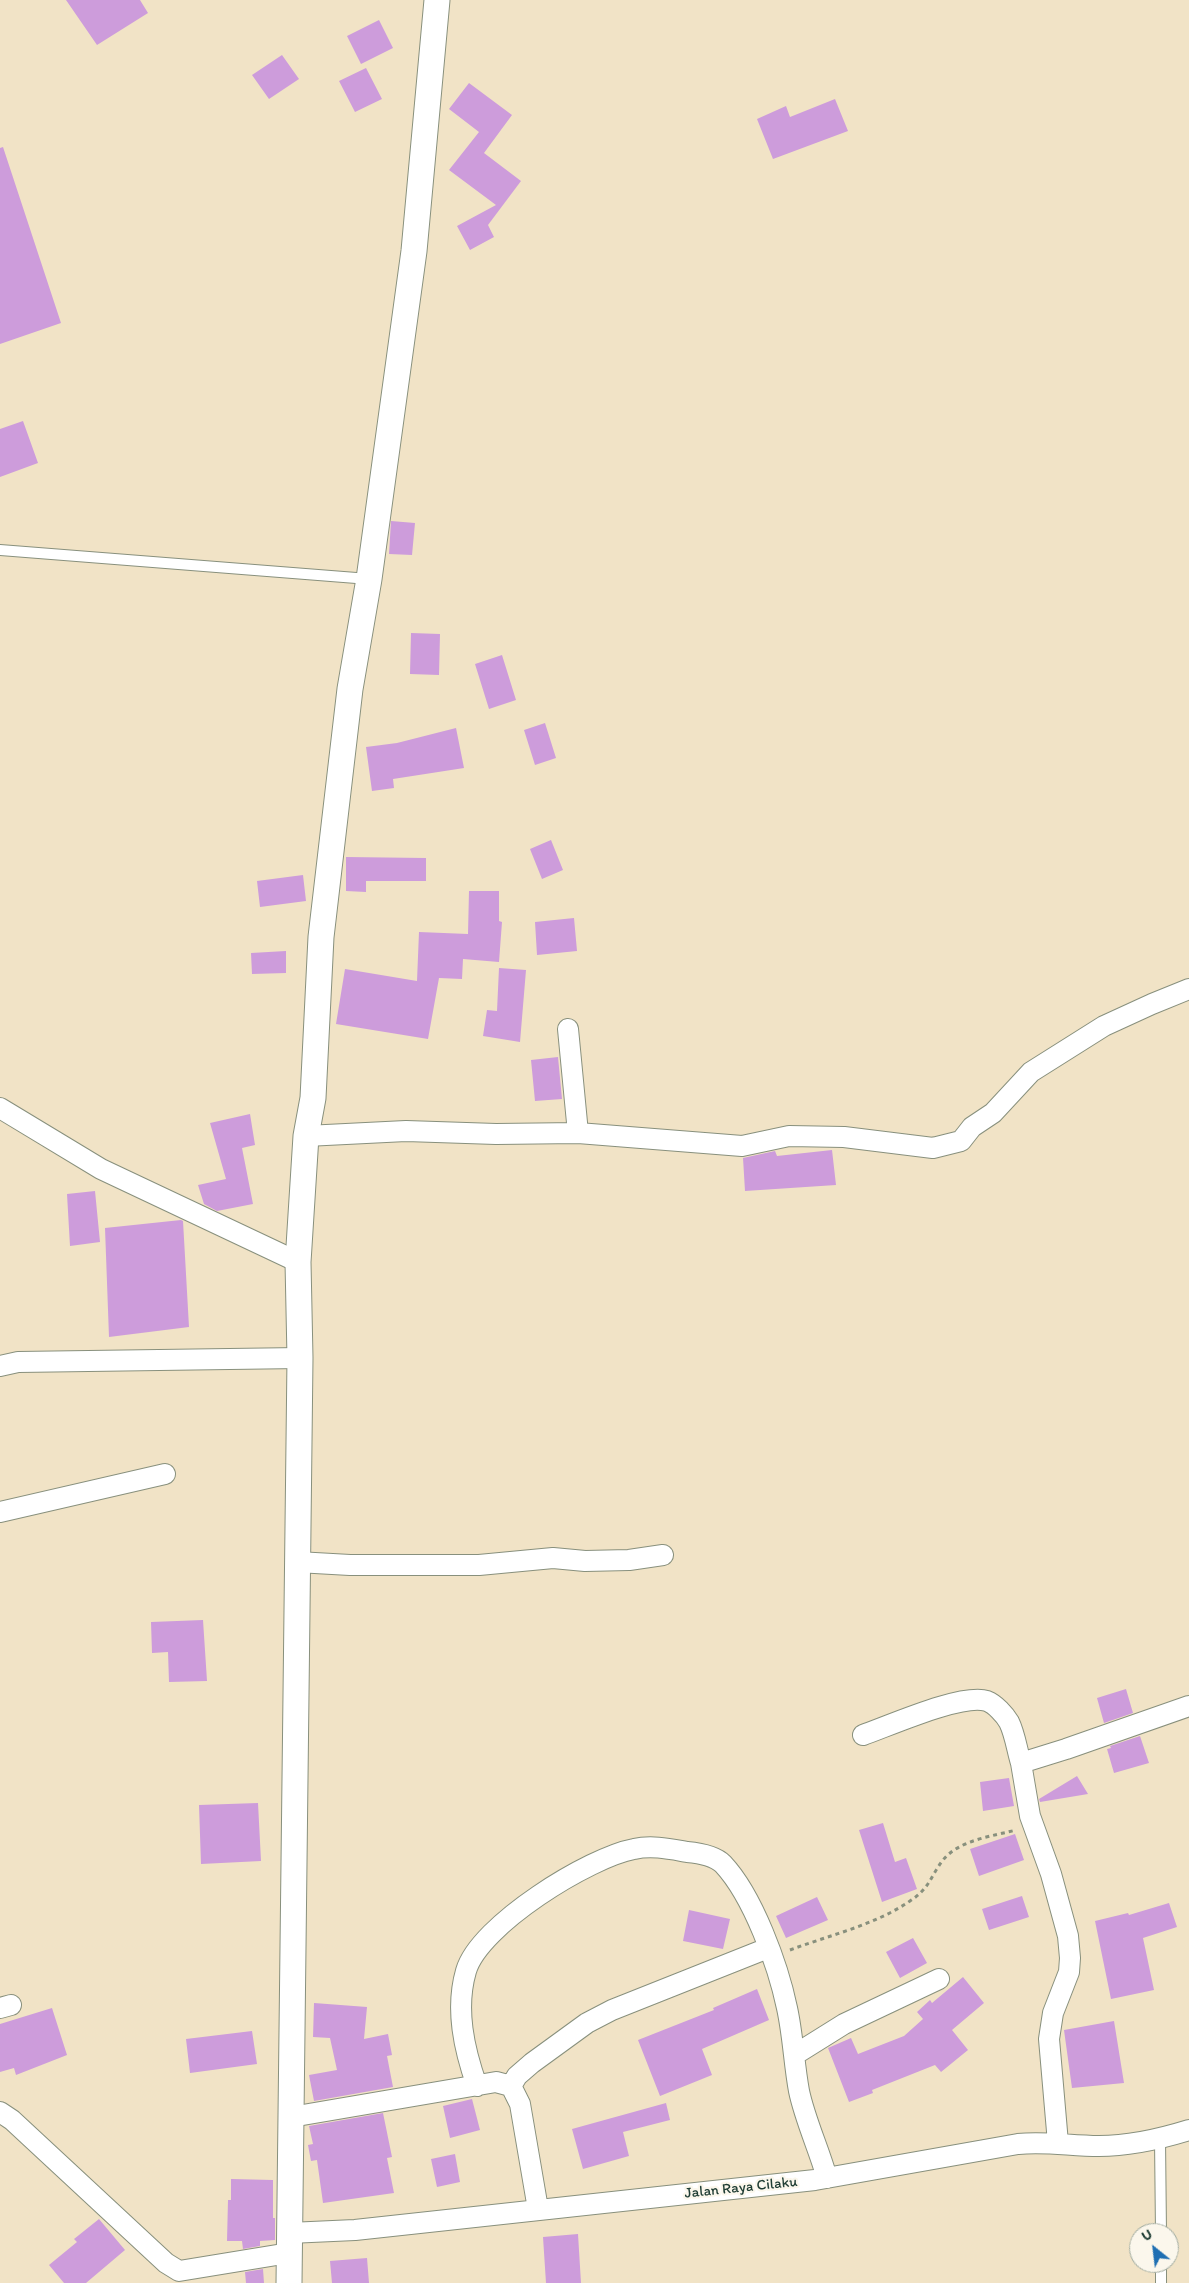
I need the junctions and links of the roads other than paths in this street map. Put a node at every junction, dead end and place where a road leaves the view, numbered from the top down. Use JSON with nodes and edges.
{"nodes":[{"id":1,"x":437,"y":0,"type":"edge"},
{"id":2,"x":0,"y":550,"type":"edge"},
{"id":3,"x":369,"y":579,"type":"junction"},
{"id":4,"x":1189,"y":989,"type":"edge"},
{"id":5,"x":568,"y":1029,"type":"dead end"},
{"id":6,"x":0,"y":1108,"type":"edge"},
{"id":7,"x":578,"y":1132,"type":"junction"},
{"id":8,"x":306,"y":1136,"type":"junction"},
{"id":9,"x":298,"y":1262,"type":"junction"},
{"id":10,"x":300,"y":1358,"type":"junction"},
{"id":11,"x":0,"y":1366,"type":"edge"},
{"id":12,"x":165,"y":1474,"type":"dead end"},
{"id":13,"x":0,"y":1512,"type":"edge"},
{"id":14,"x":663,"y":1555,"type":"dead end"},
{"id":15,"x":297,"y":1562,"type":"junction"},
{"id":16,"x":1189,"y":1706,"type":"edge"},
{"id":17,"x":863,"y":1735,"type":"dead end"},
{"id":18,"x":1021,"y":1763,"type":"junction"},
{"id":19,"x":769,"y":1953,"type":"junction"},
{"id":20,"x":939,"y":1979,"type":"dead end"},
{"id":21,"x":796,"y":2054,"type":"junction"},
{"id":22,"x":477,"y":2086,"type":"junction"},
{"id":23,"x":511,"y":2086,"type":"junction"},
{"id":24,"x":0,"y":2112,"type":"edge"},
{"id":25,"x":291,"y":2117,"type":"junction"},
{"id":26,"x":1189,"y":2130,"type":"edge"},
{"id":27,"x":1160,"y":2139,"type":"junction"},
{"id":28,"x":1058,"y":2143,"type":"junction"},
{"id":29,"x":827,"y":2178,"type":"junction"},
{"id":30,"x":538,"y":2209,"type":"junction"},
{"id":31,"x":1161,"y":2223,"type":"edge"},
{"id":32,"x":289,"y":2243,"type":"junction"},
{"id":33,"x":174,"y":2277,"type":"edge"},
{"id":34,"x":289,"y":2283,"type":"edge"}],
"edges":[{"from":1,"to":3,"type":"street"},
{"from":2,"to":3,"type":"lane"},
{"from":3,"to":8,"type":"street"},
{"from":4,"to":7,"type":"street"},
{"from":5,"to":7,"type":"street"},
{"from":6,"to":9,"type":"street"},
{"from":7,"to":8,"type":"street"},
{"from":8,"to":9,"type":"street"},
{"from":9,"to":10,"type":"street"},
{"from":10,"to":11,"type":"street"},
{"from":10,"to":15,"type":"street"},
{"from":12,"to":13,"type":"street"},
{"from":14,"to":15,"type":"street"},
{"from":15,"to":25,"type":"street"},
{"from":16,"to":18,"type":"street"},
{"from":17,"to":18,"type":"street"},
{"from":18,"to":28,"type":"street"},
{"from":19,"to":21,"type":"street"},
{"from":19,"to":22,"type":"street"},
{"from":19,"to":23,"type":"street"},
{"from":20,"to":21,"type":"street"},
{"from":21,"to":29,"type":"street"},
{"from":22,"to":23,"type":"street"},
{"from":22,"to":25,"type":"street"},
{"from":23,"to":30,"type":"street"},
{"from":24,"to":33,"type":"street"},
{"from":25,"to":32,"type":"street"},
{"from":26,"to":27,"type":"street","name":"Jalan Raya Cilaku"},
{"from":27,"to":28,"type":"street","name":"Jalan Raya Cilaku"},
{"from":27,"to":31,"type":"lane"},
{"from":28,"to":29,"type":"street","name":"Jalan Raya Cilaku"},
{"from":29,"to":30,"type":"street","name":"Jalan Raya Cilaku"},
{"from":30,"to":32,"type":"street","name":"Jalan Raya Cilaku"},
{"from":32,"to":33,"type":"street","name":"Jalan Raya Cilaku"},
{"from":32,"to":34,"type":"street"}]}
